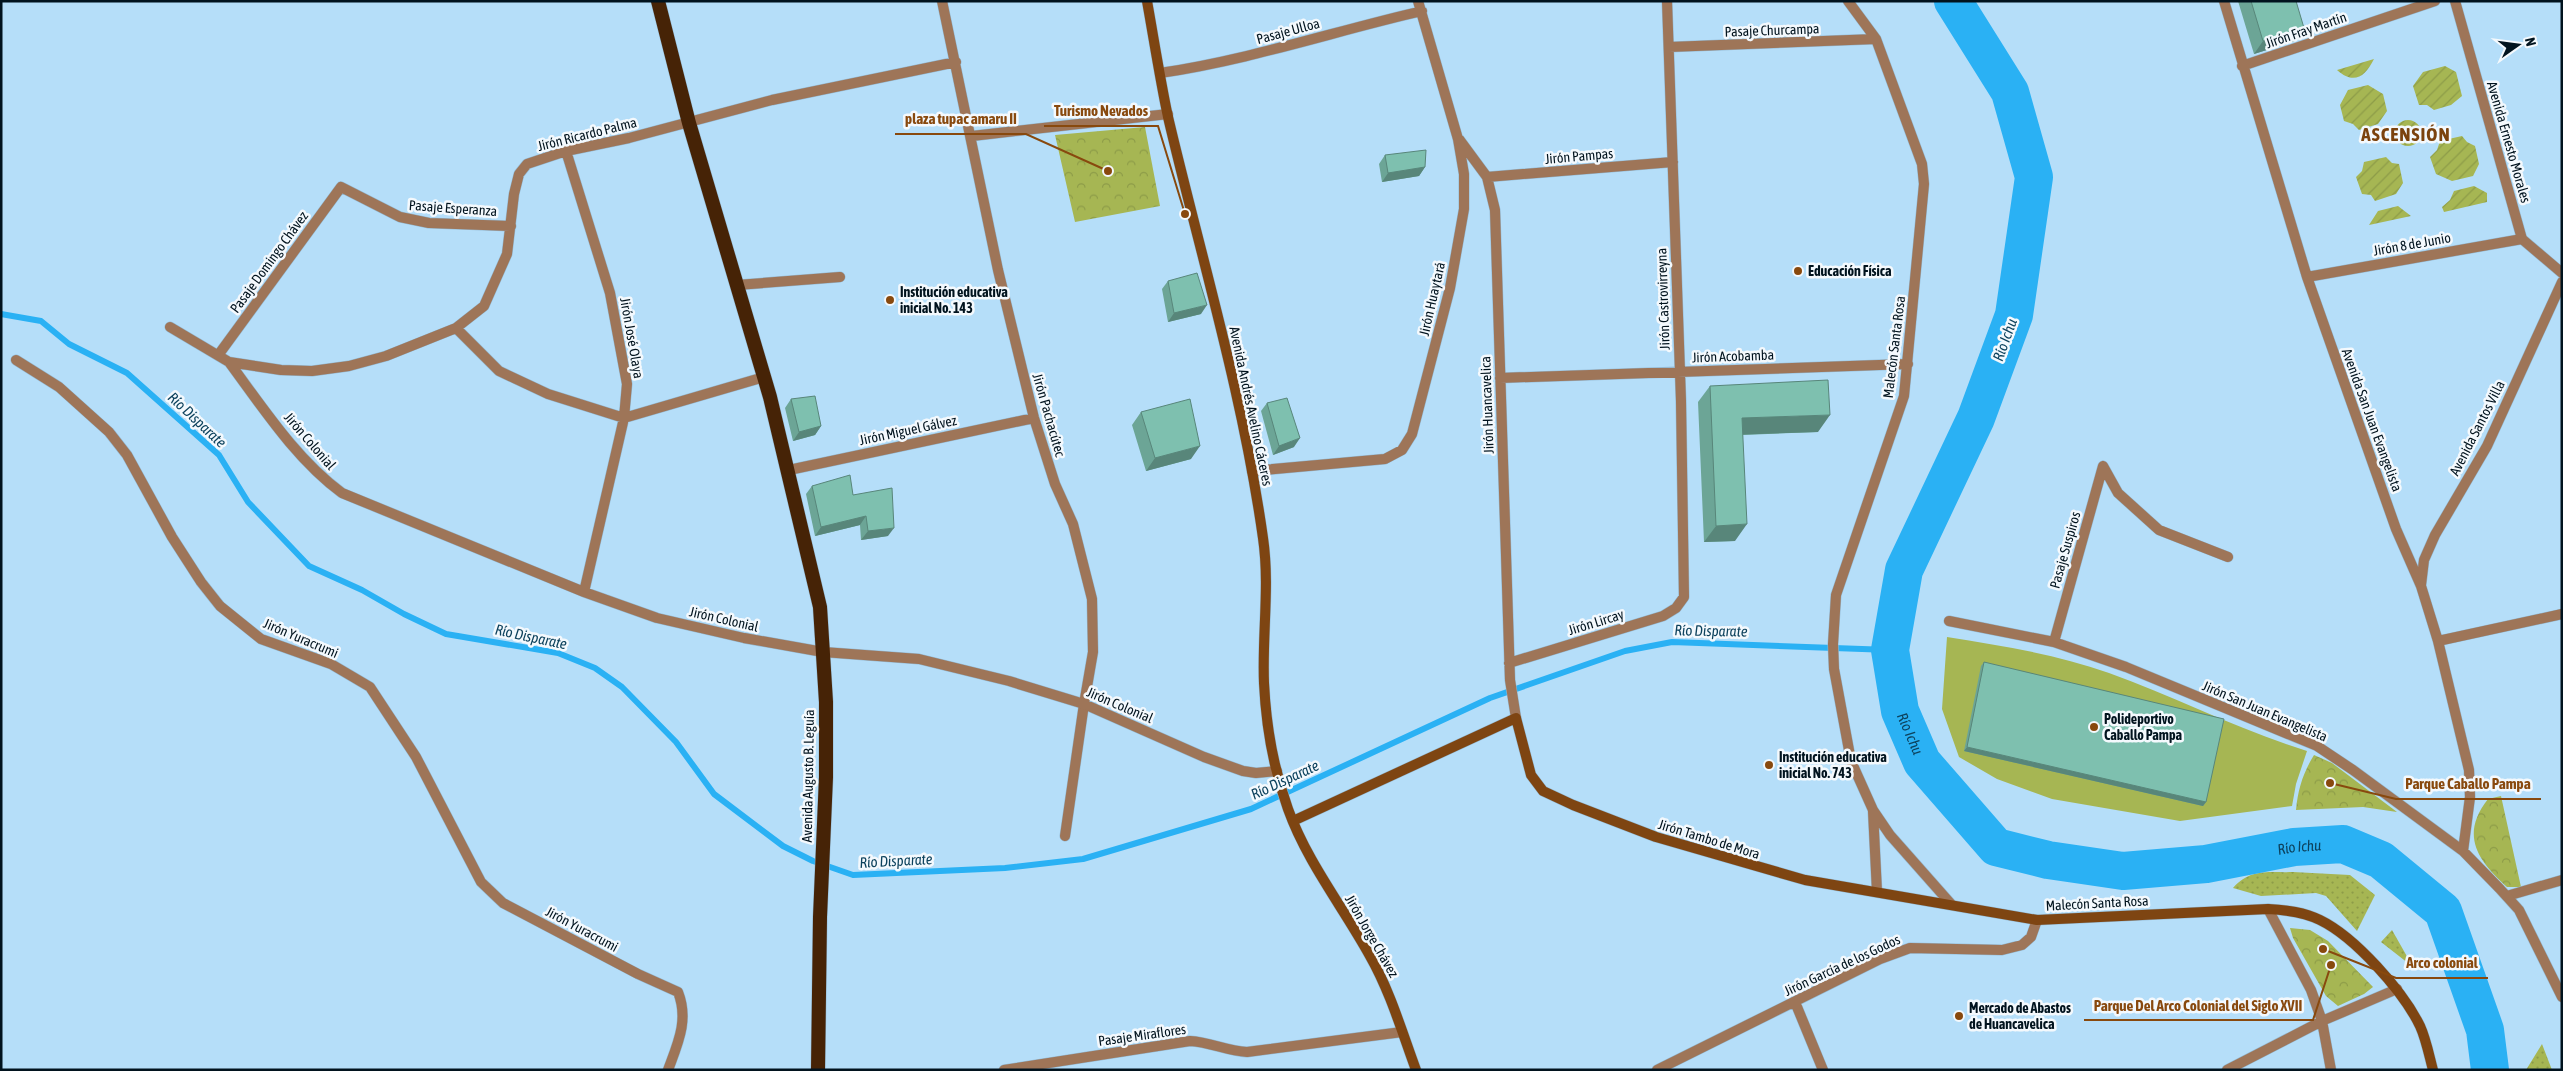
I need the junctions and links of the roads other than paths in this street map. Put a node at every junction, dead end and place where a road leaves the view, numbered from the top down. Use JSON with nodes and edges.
{"nodes":[{"id":1,"x":658,"y":1,"type":"edge"},
{"id":2,"x":942,"y":1,"type":"edge"},
{"id":3,"x":1148,"y":1,"type":"edge"},
{"id":4,"x":1667,"y":1,"type":"edge"},
{"id":5,"x":1848,"y":1,"type":"edge"},
{"id":6,"x":2224,"y":1,"type":"edge"},
{"id":7,"x":2435,"y":1,"type":"edge"},
{"id":8,"x":2455,"y":1,"type":"edge"},
{"id":9,"x":1420,"y":6,"type":"edge"},
{"id":10,"x":1876,"y":39,"type":"junction"},
{"id":11,"x":1669,"y":47,"type":"junction"},
{"id":12,"x":956,"y":62,"type":"junction"},
{"id":13,"x":2242,"y":66,"type":"junction"},
{"id":14,"x":1160,"y":73,"type":"junction"},
{"id":15,"x":1168,"y":114,"type":"junction"},
{"id":16,"x":689,"y":122,"type":"junction"},
{"id":17,"x":972,"y":136,"type":"junction"},
{"id":18,"x":1458,"y":139,"type":"junction"},
{"id":19,"x":566,"y":152,"type":"junction"},
{"id":20,"x":1673,"y":162,"type":"junction"},
{"id":21,"x":1487,"y":177,"type":"junction"},
{"id":22,"x":341,"y":187,"type":"joint"},
{"id":23,"x":510,"y":226,"type":"junction"},
{"id":24,"x":2522,"y":239,"type":"junction"},
{"id":25,"x":2562,"y":274,"type":"edge"},
{"id":26,"x":840,"y":277,"type":"dead end"},
{"id":27,"x":2306,"y":277,"type":"junction"},
{"id":28,"x":2562,"y":282,"type":"edge"},
{"id":29,"x":737,"y":285,"type":"junction"},
{"id":30,"x":170,"y":327,"type":"dead end"},
{"id":31,"x":456,"y":328,"type":"junction"},
{"id":32,"x":219,"y":354,"type":"junction"},
{"id":33,"x":16,"y":360,"type":"dead end"},
{"id":34,"x":229,"y":362,"type":"junction"},
{"id":35,"x":1908,"y":364,"type":"junction"},
{"id":36,"x":1680,"y":371,"type":"junction"},
{"id":37,"x":764,"y":377,"type":"junction"},
{"id":38,"x":1500,"y":378,"type":"junction"},
{"id":39,"x":624,"y":418,"type":"junction"},
{"id":40,"x":1034,"y":418,"type":"junction"},
{"id":41,"x":789,"y":470,"type":"junction"},
{"id":42,"x":1252,"y":471,"type":"junction"},
{"id":43,"x":2228,"y":557,"type":"dead end"},
{"id":44,"x":2421,"y":586,"type":"junction"},
{"id":45,"x":584,"y":592,"type":"junction"},
{"id":46,"x":1684,"y":597,"type":"joint"},
{"id":47,"x":2562,"y":614,"type":"edge"},
{"id":48,"x":1949,"y":621,"type":"dead end"},
{"id":49,"x":2438,"y":641,"type":"junction"},
{"id":50,"x":2054,"y":642,"type":"junction"},
{"id":51,"x":823,"y":652,"type":"junction"},
{"id":52,"x":1509,"y":663,"type":"junction"},
{"id":53,"x":1513,"y":698,"type":"joint"},
{"id":54,"x":1084,"y":704,"type":"junction"},
{"id":55,"x":1516,"y":718,"type":"junction"},
{"id":56,"x":1279,"y":775,"type":"junction"},
{"id":57,"x":1873,"y":810,"type":"junction"},
{"id":58,"x":1293,"y":821,"type":"junction"},
{"id":59,"x":1065,"y":836,"type":"dead end"},
{"id":60,"x":2463,"y":851,"type":"junction"},
{"id":61,"x":2562,"y":880,"type":"edge"},
{"id":62,"x":1877,"y":892,"type":"junction"},
{"id":63,"x":2507,"y":896,"type":"junction"},
{"id":64,"x":1951,"y":904,"type":"junction"},
{"id":65,"x":2268,"y":909,"type":"junction"},
{"id":66,"x":2037,"y":920,"type":"junction"},
{"id":67,"x":2560,"y":986,"type":"edge"},
{"id":68,"x":2397,"y":988,"type":"junction"},
{"id":69,"x":2562,"y":997,"type":"edge"},
{"id":70,"x":1795,"y":1002,"type":"junction"},
{"id":71,"x":2322,"y":1021,"type":"junction"},
{"id":72,"x":1402,"y":1032,"type":"junction"},
{"id":73,"x":668,"y":1070,"type":"edge"},
{"id":74,"x":818,"y":1070,"type":"edge"},
{"id":75,"x":1004,"y":1070,"type":"edge"},
{"id":76,"x":1416,"y":1070,"type":"edge"},
{"id":77,"x":1657,"y":1070,"type":"edge"},
{"id":78,"x":1823,"y":1070,"type":"edge"},
{"id":79,"x":2228,"y":1070,"type":"edge"},
{"id":80,"x":2331,"y":1070,"type":"edge"},
{"id":81,"x":2433,"y":1070,"type":"edge"}],
"edges":[{"from":1,"to":16,"type":"highway","name":"Avenida Augusto B. Leguía"},
{"from":2,"to":12,"type":"street","name":"Jirón Pachacútec"},
{"from":3,"to":14,"type":"main road","name":"Avenida Andrés Avelino Cáceres"},
{"from":4,"to":11,"type":"street","name":"Jirón Castrovirreyna"},
{"from":5,"to":10,"type":"street","name":"Malecón Santa Rosa"},
{"from":6,"to":13,"type":"street","name":"Avenida San Juan Evangelista"},
{"from":7,"to":13,"type":"street","name":"Jirón Fray Martín"},
{"from":8,"to":24,"type":"street","name":"Avenida Ernesto Morales"},
{"from":9,"to":14,"type":"street","name":"Pasaje Ulloa"},
{"from":9,"to":18,"type":"street","name":"Jirón Huaytará"},
{"from":10,"to":11,"type":"street","name":"Pasaje Churcampa"},
{"from":10,"to":35,"type":"street","name":"Malecón Santa Rosa"},
{"from":11,"to":20,"type":"street","name":"Jirón Castrovirreyna"},
{"from":12,"to":16,"type":"street","name":"Jirón Ricardo Palma"},
{"from":12,"to":17,"type":"street","name":"Jirón Pachacútec"},
{"from":13,"to":27,"type":"street","name":"Avenida San Juan Evangelista"},
{"from":14,"to":15,"type":"main road","name":"Avenida Andrés Avelino Cáceres"},
{"from":15,"to":17,"type":"street"},
{"from":15,"to":42,"type":"main road","name":"Avenida Andrés Avelino Cáceres"},
{"from":16,"to":19,"type":"street","name":"Jirón Ricardo Palma"},
{"from":16,"to":29,"type":"highway","name":"Avenida Augusto B. Leguía"},
{"from":17,"to":40,"type":"street","name":"Jirón Pachacútec"},
{"from":18,"to":21,"type":"street","name":"Jirón Huancavelica"},
{"from":18,"to":42,"type":"street","name":"Jirón Huaytará"},
{"from":19,"to":23,"type":"street","name":"Jirón Ricardo Palma"},
{"from":19,"to":39,"type":"street","name":"Jirón José Olaya"},
{"from":20,"to":21,"type":"street","name":"Jirón Pampas"},
{"from":20,"to":36,"type":"street","name":"Jirón Castrovirreyna"},
{"from":21,"to":38,"type":"street","name":"Jirón Huancavelica"},
{"from":22,"to":23,"type":"street","name":"Pasaje Esperanza"},
{"from":22,"to":32,"type":"street","name":"Pasaje Domingo Chávez"},
{"from":23,"to":31,"type":"street","name":"Jirón Ricardo Palma"},
{"from":24,"to":25,"type":"street"},
{"from":24,"to":27,"type":"street","name":"Jirón 8 de Junio"},
{"from":26,"to":29,"type":"street"},
{"from":27,"to":44,"type":"street","name":"Avenida San Juan Evangelista"},
{"from":28,"to":44,"type":"street","name":"Avenida Santos Villa"},
{"from":29,"to":37,"type":"highway","name":"Avenida Augusto B. Leguía"},
{"from":30,"to":32,"type":"street","name":"Jirón Ricardo Palma"},
{"from":31,"to":34,"type":"street","name":"Jirón Ricardo Palma"},
{"from":31,"to":39,"type":"street"},
{"from":32,"to":34,"type":"street","name":"Jirón Ricardo Palma"},
{"from":33,"to":73,"type":"street","name":"Jirón Yuracrumi"},
{"from":34,"to":45,"type":"street","name":"Jirón Colonial"},
{"from":35,"to":36,"type":"street","name":"Jirón Acobamba"},
{"from":35,"to":57,"type":"street","name":"Malecón Santa Rosa"},
{"from":36,"to":38,"type":"street","name":"Jirón Acobamba"},
{"from":36,"to":46,"type":"street","name":"Jirón Castrovirreyna"},
{"from":37,"to":39,"type":"street"},
{"from":37,"to":41,"type":"highway","name":"Avenida Augusto B. Leguía"},
{"from":38,"to":52,"type":"street","name":"Jirón Huancavelica"},
{"from":39,"to":45,"type":"street","name":"Jirón José Olaya"},
{"from":40,"to":41,"type":"street","name":"Jirón Miguel Gálvez"},
{"from":40,"to":54,"type":"street","name":"Jirón Pachacútec"},
{"from":41,"to":51,"type":"highway","name":"Avenida Augusto B. Leguía"},
{"from":42,"to":56,"type":"main road","name":"Avenida Andrés Avelino Cáceres"},
{"from":43,"to":50,"type":"street","name":"Pasaje Suspiros"},
{"from":44,"to":49,"type":"street","name":"Avenida San Juan Evangelista"},
{"from":45,"to":51,"type":"street","name":"Jirón Colonial"},
{"from":46,"to":52,"type":"street","name":"Jirón Lircay"},
{"from":47,"to":49,"type":"street"},
{"from":48,"to":50,"type":"street","name":"Jirón San Juan Evangelista"},
{"from":49,"to":60,"type":"street","name":"Avenida San Juan Evangelista"},
{"from":50,"to":60,"type":"street","name":"Jirón San Juan Evangelista"},
{"from":51,"to":54,"type":"street","name":"Jirón Colonial"},
{"from":51,"to":74,"type":"highway","name":"Avenida Augusto B. Leguía"},
{"from":52,"to":53,"type":"street","name":"Jirón Huancavelica"},
{"from":53,"to":55,"type":"street","name":"Jirón Tambo de Mora"},
{"from":54,"to":56,"type":"street","name":"Jirón Colonial"},
{"from":54,"to":59,"type":"street","name":"Jirón Pachacútec"},
{"from":55,"to":58,"type":"main road"},
{"from":55,"to":62,"type":"main road","name":"Jirón Tambo de Mora"},
{"from":56,"to":58,"type":"main road","name":"Avenida Andrés Avelino Cáceres"},
{"from":57,"to":62,"type":"street"},
{"from":57,"to":64,"type":"street"},
{"from":58,"to":72,"type":"main road","name":"Jirón Jorge Chávez"},
{"from":60,"to":63,"type":"street","name":"Jirón San Juan Evangelista"},
{"from":61,"to":63,"type":"street"},
{"from":62,"to":64,"type":"main road","name":"Jirón Tambo de Mora"},
{"from":63,"to":67,"type":"street","name":"Jirón San Juan Evangelista"},
{"from":64,"to":66,"type":"main road","name":"Malecón Santa Rosa"},
{"from":65,"to":66,"type":"main road","name":"Malecón Santa Rosa"},
{"from":65,"to":68,"type":"main road","name":"Malecón Santa Rosa"},
{"from":65,"to":71,"type":"street"},
{"from":66,"to":70,"type":"street","name":"Jirón García de los Godos"},
{"from":67,"to":69,"type":"street","name":"Jirón San Juan Evangelista"},
{"from":68,"to":71,"type":"street"},
{"from":68,"to":81,"type":"main road","name":"Malecón Santa Rosa"},
{"from":70,"to":77,"type":"street","name":"Jirón García de los Godos"},
{"from":70,"to":78,"type":"street"},
{"from":71,"to":79,"type":"street"},
{"from":71,"to":80,"type":"street"},
{"from":72,"to":75,"type":"street","name":"Pasaje Miraflores"},
{"from":72,"to":76,"type":"main road","name":"Jirón Jorge Chávez"}]}
